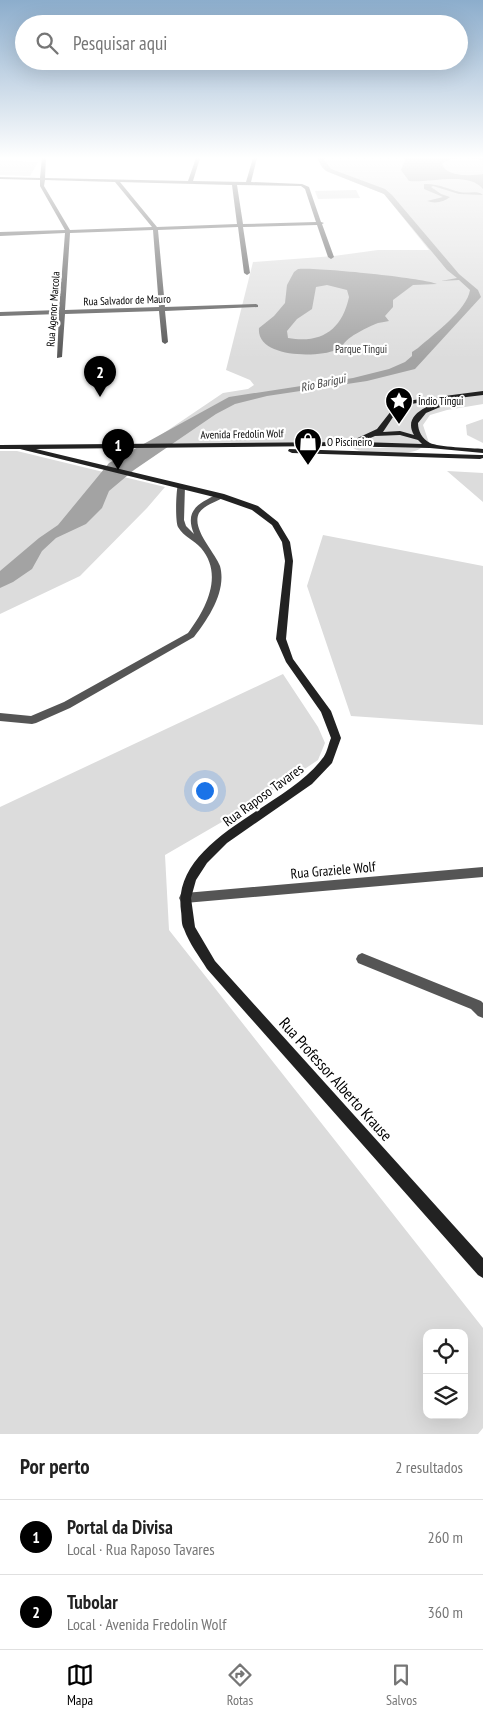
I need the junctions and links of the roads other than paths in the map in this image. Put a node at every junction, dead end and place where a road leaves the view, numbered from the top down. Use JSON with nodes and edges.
{"nodes":[{"id":1,"x":321,"y":224,"type":"edge"},
{"id":2,"x":64,"y":225,"type":"edge"},
{"id":3,"x":152,"y":225,"type":"edge"},
{"id":4,"x":284,"y":225,"type":"edge"},
{"id":5,"x":240,"y":226,"type":"junction"},
{"id":6,"x":155,"y":228,"type":"junction"},
{"id":7,"x":68,"y":231,"type":"junction"},
{"id":8,"x":0,"y":234,"type":"edge"},
{"id":9,"x":331,"y":258,"type":"dead end"},
{"id":10,"x":247,"y":272,"type":"dead end"},
{"id":11,"x":256,"y":306,"type":"dead end"},
{"id":12,"x":161,"y":309,"type":"junction"},
{"id":13,"x":63,"y":312,"type":"junction"},
{"id":14,"x":0,"y":314,"type":"edge"},
{"id":15,"x":165,"y":342,"type":"dead end"},
{"id":16,"x":59,"y":357,"type":"dead end"},
{"id":17,"x":483,"y":394,"type":"edge"},
{"id":18,"x":375,"y":434,"type":"junction"},
{"id":19,"x":418,"y":438,"type":"junction"},
{"id":20,"x":0,"y":441,"type":"edge"},
{"id":21,"x":330,"y":444,"type":"junction"},
{"id":22,"x":351,"y":444,"type":"junction"},
{"id":23,"x":89,"y":446,"type":"junction"},
{"id":24,"x":178,"y":446,"type":"junction"},
{"id":25,"x":430,"y":446,"type":"junction"},
{"id":26,"x":0,"y":447,"type":"edge"},
{"id":27,"x":23,"y":448,"type":"junction"},
{"id":28,"x":483,"y":451,"type":"edge"},
{"id":29,"x":325,"y":452,"type":"junction"},
{"id":30,"x":353,"y":453,"type":"junction"},
{"id":31,"x":426,"y":454,"type":"junction"},
{"id":32,"x":483,"y":457,"type":"edge"},
{"id":33,"x":98,"y":464,"type":"junction"},
{"id":34,"x":181,"y":486,"type":"junction"},
{"id":35,"x":221,"y":496,"type":"junction"},
{"id":36,"x":182,"y":502,"type":"junction"},
{"id":37,"x":201,"y":505,"type":"junction"},
{"id":38,"x":204,"y":546,"type":"junction"},
{"id":39,"x":0,"y":717,"type":"edge"},
{"id":40,"x":483,"y":872,"type":"edge"},
{"id":41,"x":185,"y":898,"type":"junction"},
{"id":42,"x":362,"y":959,"type":"dead end"},
{"id":43,"x":481,"y":1007,"type":"edge"},
{"id":44,"x":483,"y":1270,"type":"edge"}],
"edges":[{"from":1,"to":9,"type":"street"},
{"from":2,"to":7,"type":"street"},
{"from":3,"to":6,"type":"street"},
{"from":4,"to":5,"type":"street"},
{"from":5,"to":6,"type":"street"},
{"from":5,"to":10,"type":"street"},
{"from":6,"to":7,"type":"street"},
{"from":6,"to":12,"type":"street"},
{"from":7,"to":8,"type":"street"},
{"from":7,"to":13,"type":"street","name":"Rua Agenor Marcola"},
{"from":11,"to":12,"type":"street","name":"Rua Salvador de Mauro"},
{"from":12,"to":13,"type":"street","name":"Rua Salvador de Mauro"},
{"from":12,"to":15,"type":"street"},
{"from":13,"to":14,"type":"street","name":"Rua Salvador de Mauro"},
{"from":13,"to":16,"type":"street","name":"Rua Agenor Marcola"},
{"from":17,"to":18,"type":"street"},
{"from":17,"to":19,"type":"street"},
{"from":18,"to":19,"type":"street"},
{"from":18,"to":22,"type":"street"},
{"from":19,"to":25,"type":"street"},
{"from":20,"to":23,"type":"street","name":"Avenida Fredolin Wolf"},
{"from":21,"to":22,"type":"street","name":"Avenida Fredolin Wolf"},
{"from":21,"to":24,"type":"street","name":"Avenida Fredolin Wolf"},
{"from":21,"to":29,"type":"street"},
{"from":22,"to":25,"type":"street","name":"Avenida Fredolin Wolf"},
{"from":22,"to":30,"type":"street"},
{"from":23,"to":24,"type":"street","name":"Avenida Fredolin Wolf"},
{"from":23,"to":27,"type":"street","name":"Avenida Fredolin Wolf"},
{"from":23,"to":33,"type":"street"},
{"from":24,"to":29,"type":"street","name":"Avenida Fredolin Wolf"},
{"from":25,"to":28,"type":"street","name":"Avenida Fredolin Wolf"},
{"from":25,"to":31,"type":"street"},
{"from":26,"to":27,"type":"street","name":"Avenida Fredolin Wolf"},
{"from":27,"to":33,"type":"street","name":"Rua Raposo Tavares"},
{"from":29,"to":30,"type":"street","name":"Avenida Fredolin Wolf"},
{"from":30,"to":31,"type":"street","name":"Avenida Fredolin Wolf"},
{"from":31,"to":32,"type":"street","name":"Avenida Fredolin Wolf"},
{"from":33,"to":34,"type":"street","name":"Rua Raposo Tavares"},
{"from":34,"to":35,"type":"street","name":"Rua Raposo Tavares"},
{"from":34,"to":36,"type":"street"},
{"from":35,"to":37,"type":"street"},
{"from":35,"to":41,"type":"street","name":"Rua Raposo Tavares"},
{"from":36,"to":37,"type":"street"},
{"from":36,"to":38,"type":"street"},
{"from":37,"to":38,"type":"street"},
{"from":38,"to":39,"type":"street"},
{"from":40,"to":41,"type":"street","name":"Rua Graziele Wolf"},
{"from":41,"to":44,"type":"street","name":"Rua Professor Alberto Krause"},
{"from":42,"to":43,"type":"street"}]}
